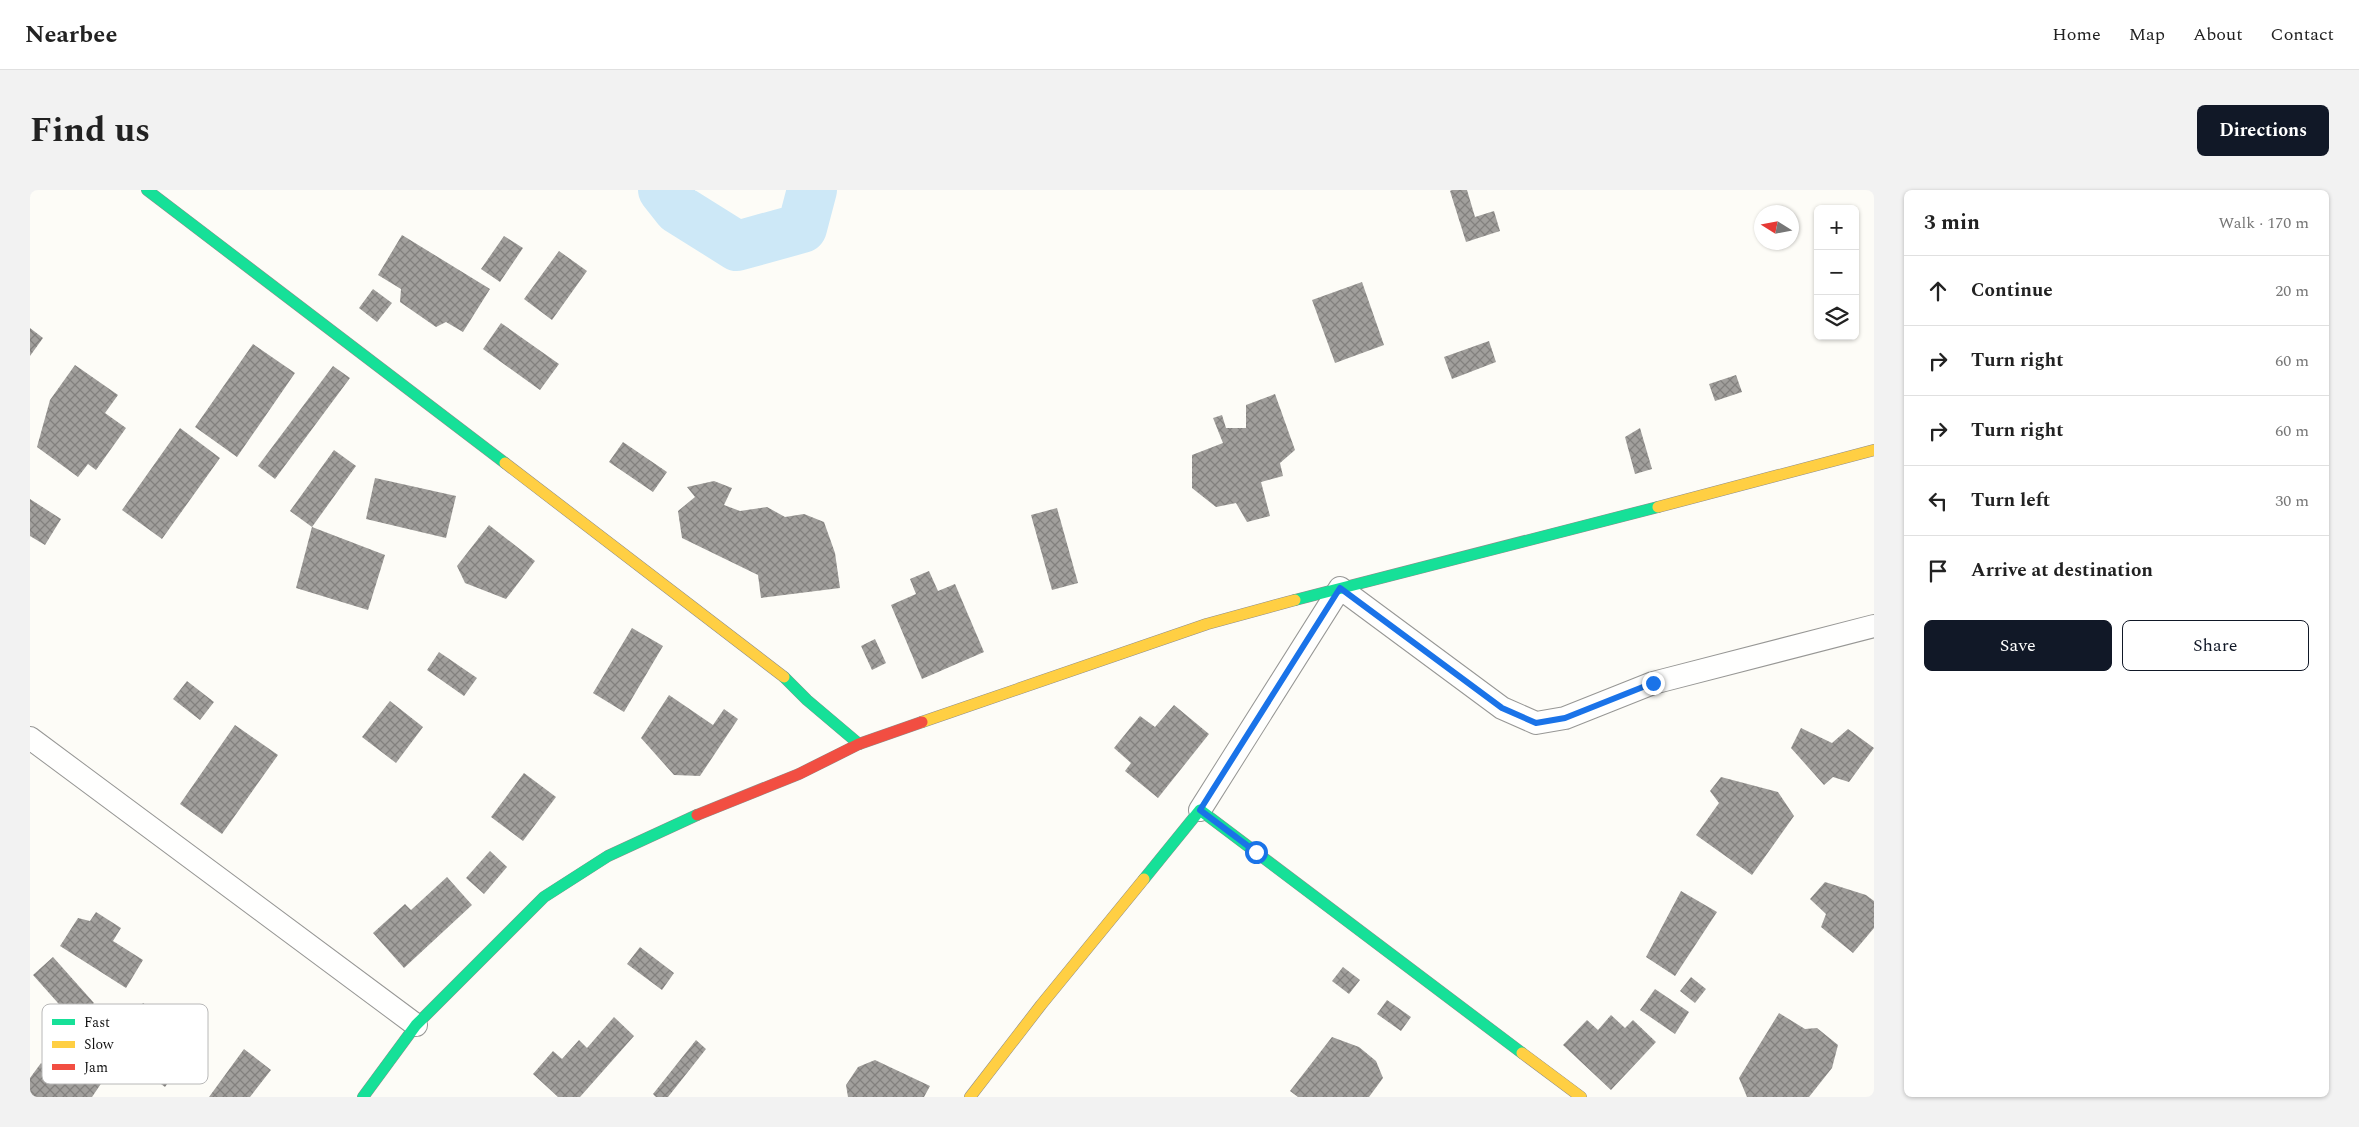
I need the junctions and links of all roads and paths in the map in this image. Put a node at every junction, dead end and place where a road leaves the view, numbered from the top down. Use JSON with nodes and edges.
{"nodes":[{"id":1,"x":147,"y":190,"type":"edge"},
{"id":2,"x":1874,"y":450,"type":"edge"},
{"id":3,"x":1340,"y":588,"type":"junction"},
{"id":4,"x":1874,"y":626,"type":"edge"},
{"id":5,"x":30,"y":738,"type":"edge"},
{"id":6,"x":859,"y":744,"type":"junction"},
{"id":7,"x":1200,"y":810,"type":"junction"},
{"id":8,"x":416,"y":1025,"type":"junction"},
{"id":9,"x":363,"y":1097,"type":"edge"},
{"id":10,"x":970,"y":1097,"type":"edge"},
{"id":11,"x":1581,"y":1097,"type":"edge"}],
"edges":[{"from":1,"to":6,"type":"street"},
{"from":2,"to":3,"type":"street"},
{"from":3,"to":4,"type":"street"},
{"from":3,"to":6,"type":"street"},
{"from":3,"to":7,"type":"street"},
{"from":5,"to":8,"type":"street"},
{"from":6,"to":8,"type":"street"},
{"from":7,"to":10,"type":"street"},
{"from":7,"to":11,"type":"street"},
{"from":8,"to":9,"type":"street"}]}
